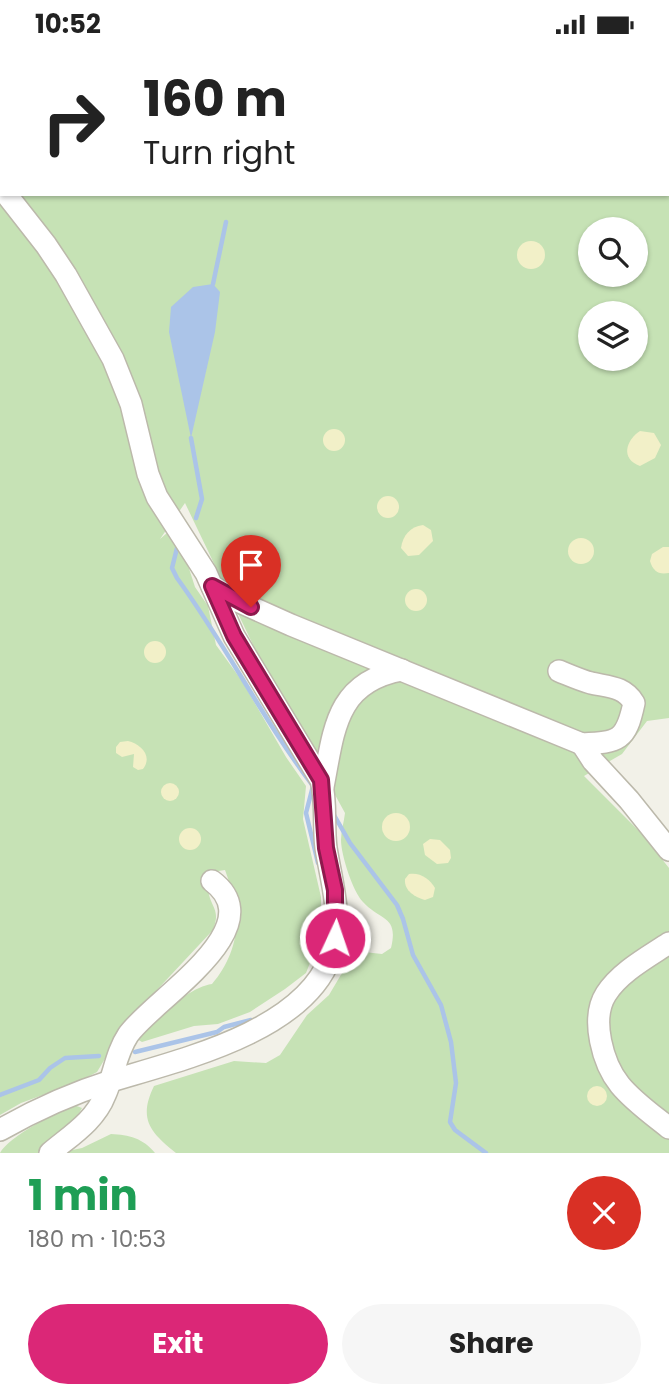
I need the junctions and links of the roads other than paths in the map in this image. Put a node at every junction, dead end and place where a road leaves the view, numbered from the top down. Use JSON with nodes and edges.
{"nodes":[{"id":1,"x":8,"y":196,"type":"edge"},
{"id":2,"x":212,"y":586,"type":"junction"},
{"id":3,"x":402,"y":670,"type":"junction"},
{"id":4,"x":559,"y":671,"type":"dead end"},
{"id":5,"x":582,"y":744,"type":"junction"},
{"id":6,"x":323,"y":787,"type":"junction"},
{"id":7,"x":669,"y":850,"type":"edge"},
{"id":8,"x":212,"y":881,"type":"dead end"},
{"id":9,"x":669,"y":943,"type":"edge"},
{"id":10,"x":110,"y":1081,"type":"junction"},
{"id":11,"x":669,"y":1128,"type":"edge"},
{"id":12,"x":0,"y":1131,"type":"edge"},
{"id":13,"x":50,"y":1153,"type":"edge"}],
"edges":[{"from":1,"to":2,"type":"street"},
{"from":2,"to":3,"type":"street"},
{"from":2,"to":6,"type":"street"},
{"from":3,"to":5,"type":"street"},
{"from":3,"to":6,"type":"street"},
{"from":4,"to":5,"type":"street"},
{"from":5,"to":7,"type":"street"},
{"from":6,"to":10,"type":"street"},
{"from":8,"to":10,"type":"street"},
{"from":9,"to":11,"type":"street"},
{"from":10,"to":12,"type":"street"},
{"from":10,"to":13,"type":"street"}]}
